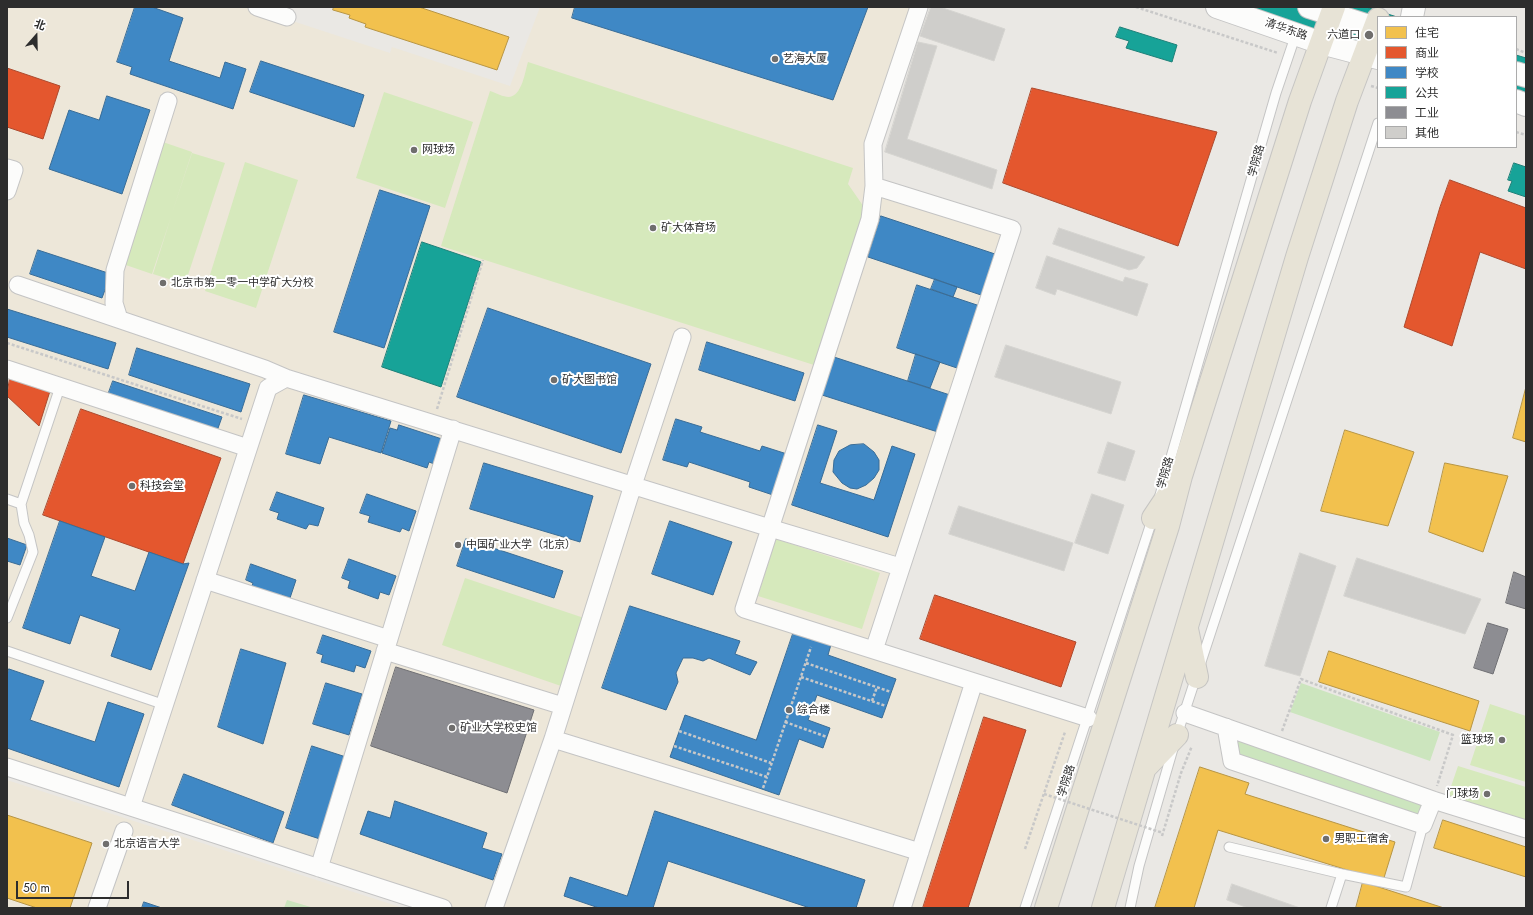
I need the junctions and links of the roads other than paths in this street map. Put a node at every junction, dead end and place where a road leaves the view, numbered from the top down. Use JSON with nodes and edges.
{"nodes":[{"id":1,"x":257,"y":7,"type":"edge"},
{"id":2,"x":919,"y":7,"type":"edge"},
{"id":3,"x":1217,"y":7,"type":"edge"},
{"id":4,"x":1304,"y":7,"type":"edge"},
{"id":5,"x":1309,"y":7,"type":"edge"},
{"id":6,"x":1333,"y":10,"type":"edge"},
{"id":7,"x":288,"y":12,"type":"edge"},
{"id":8,"x":1377,"y":23,"type":"edge"},
{"id":9,"x":1296,"y":34,"type":"junction"},
{"id":10,"x":1321,"y":43,"type":"junction"},
{"id":11,"x":1372,"y":56,"type":"edge"},
{"id":12,"x":168,"y":101,"type":"dead end"},
{"id":13,"x":1377,"y":126,"type":"edge"},
{"id":14,"x":7,"y":168,"type":"edge"},
{"id":15,"x":874,"y":186,"type":"junction"},
{"id":16,"x":7,"y":191,"type":"edge"},
{"id":17,"x":18,"y":284,"type":"dead end"},
{"id":18,"x":119,"y":319,"type":"junction"},
{"id":19,"x":682,"y":337,"type":"dead end"},
{"id":20,"x":7,"y":369,"type":"edge"},
{"id":21,"x":286,"y":378,"type":"junction"},
{"id":22,"x":60,"y":387,"type":"junction"},
{"id":23,"x":453,"y":429,"type":"junction"},
{"id":24,"x":248,"y":448,"type":"junction"},
{"id":25,"x":1181,"y":476,"type":"junction"},
{"id":26,"x":633,"y":485,"type":"junction"},
{"id":27,"x":7,"y":499,"type":"edge"},
{"id":28,"x":21,"y":504,"type":"junction"},
{"id":29,"x":1153,"y":518,"type":"junction"},
{"id":30,"x":770,"y":528,"type":"junction"},
{"id":31,"x":900,"y":567,"type":"junction"},
{"id":32,"x":205,"y":580,"type":"junction"},
{"id":33,"x":9,"y":606,"type":"edge"},
{"id":34,"x":7,"y":618,"type":"edge"},
{"id":35,"x":1187,"y":626,"type":"junction"},
{"id":36,"x":387,"y":645,"type":"junction"},
{"id":37,"x":874,"y":650,"type":"junction"},
{"id":38,"x":7,"y":651,"type":"edge"},
{"id":39,"x":1196,"y":677,"type":"junction"},
{"id":40,"x":974,"y":682,"type":"junction"},
{"id":41,"x":164,"y":705,"type":"junction"},
{"id":42,"x":563,"y":706,"type":"junction"},
{"id":43,"x":1185,"y":713,"type":"junction"},
{"id":44,"x":1088,"y":718,"type":"junction"},
{"id":45,"x":1226,"y":726,"type":"junction"},
{"id":46,"x":1186,"y":738,"type":"junction"},
{"id":47,"x":552,"y":739,"type":"junction"},
{"id":48,"x":7,"y":767,"type":"edge"},
{"id":49,"x":1144,"y":769,"type":"junction"},
{"id":50,"x":1433,"y":800,"type":"junction"},
{"id":51,"x":131,"y":807,"type":"junction"},
{"id":52,"x":1423,"y":825,"type":"junction"},
{"id":53,"x":1526,"y":830,"type":"edge"},
{"id":54,"x":124,"y":831,"type":"dead end"},
{"id":55,"x":1230,"y":847,"type":"dead end"},
{"id":56,"x":920,"y":852,"type":"junction"},
{"id":57,"x":319,"y":868,"type":"junction"},
{"id":58,"x":1342,"y":874,"type":"junction"},
{"id":59,"x":97,"y":908,"type":"edge"},
{"id":60,"x":443,"y":908,"type":"edge"},
{"id":61,"x":494,"y":908,"type":"edge"},
{"id":62,"x":902,"y":908,"type":"edge"},
{"id":63,"x":1025,"y":908,"type":"edge"},
{"id":64,"x":1046,"y":908,"type":"edge"},
{"id":65,"x":1103,"y":908,"type":"edge"},
{"id":66,"x":1130,"y":908,"type":"edge"},
{"id":67,"x":1331,"y":908,"type":"edge"}],
"edges":[{"from":1,"to":7,"type":"street"},
{"from":2,"to":15,"type":"street"},
{"from":3,"to":9,"type":"main road","name":"清华东路"},
{"from":4,"to":9,"type":"main road"},
{"from":5,"to":6,"type":"main road"},
{"from":6,"to":8,"type":"main road"},
{"from":6,"to":10,"type":"main road","name":"学院路"},
{"from":8,"to":11,"type":"main road"},
{"from":9,"to":10,"type":"main road","name":"清华东路"},
{"from":9,"to":29,"type":"lane","name":"学院路"},
{"from":10,"to":11,"type":"main road","name":"清华东路"},
{"from":10,"to":25,"type":"main road","name":"学院路"},
{"from":11,"to":35,"type":"main road"},
{"from":12,"to":18,"type":"street"},
{"from":13,"to":39,"type":"lane"},
{"from":14,"to":16,"type":"street"},
{"from":15,"to":30,"type":"street"},
{"from":15,"to":31,"type":"street"},
{"from":17,"to":18,"type":"street"},
{"from":18,"to":21,"type":"street"},
{"from":19,"to":26,"type":"street"},
{"from":20,"to":22,"type":"street"},
{"from":21,"to":23,"type":"street"},
{"from":21,"to":24,"type":"street"},
{"from":22,"to":24,"type":"street"},
{"from":22,"to":28,"type":"lane"},
{"from":23,"to":26,"type":"street"},
{"from":23,"to":36,"type":"street"},
{"from":24,"to":32,"type":"street"},
{"from":25,"to":29,"type":"main road"},
{"from":25,"to":64,"type":"main road","name":"学院路"},
{"from":26,"to":30,"type":"street"},
{"from":26,"to":42,"type":"street"},
{"from":27,"to":28,"type":"lane"},
{"from":28,"to":33,"type":"lane"},
{"from":29,"to":44,"type":"lane","name":"学院路"},
{"from":30,"to":31,"type":"street"},
{"from":30,"to":37,"type":"street"},
{"from":31,"to":37,"type":"street"},
{"from":32,"to":36,"type":"street"},
{"from":32,"to":41,"type":"street"},
{"from":33,"to":34,"type":"lane"},
{"from":35,"to":39,"type":"main road"},
{"from":35,"to":49,"type":"main road"},
{"from":36,"to":42,"type":"street"},
{"from":36,"to":57,"type":"street"},
{"from":37,"to":40,"type":"street"},
{"from":38,"to":41,"type":"lane"},
{"from":39,"to":43,"type":"lane"},
{"from":40,"to":44,"type":"street"},
{"from":40,"to":56,"type":"street"},
{"from":41,"to":51,"type":"street"},
{"from":42,"to":47,"type":"street"},
{"from":43,"to":45,"type":"street"},
{"from":43,"to":46,"type":"lane"},
{"from":44,"to":63,"type":"lane","name":"学院路"},
{"from":45,"to":50,"type":"street"},
{"from":45,"to":52,"type":"street"},
{"from":46,"to":49,"type":"main road"},
{"from":46,"to":66,"type":"lane"},
{"from":47,"to":56,"type":"street"},
{"from":47,"to":61,"type":"street"},
{"from":48,"to":51,"type":"street"},
{"from":49,"to":65,"type":"main road"},
{"from":50,"to":52,"type":"street"},
{"from":50,"to":53,"type":"street"},
{"from":51,"to":57,"type":"street"},
{"from":52,"to":58,"type":"lane"},
{"from":54,"to":59,"type":"street"},
{"from":55,"to":58,"type":"lane"},
{"from":56,"to":62,"type":"street"},
{"from":57,"to":60,"type":"street"},
{"from":58,"to":67,"type":"lane"}]}
